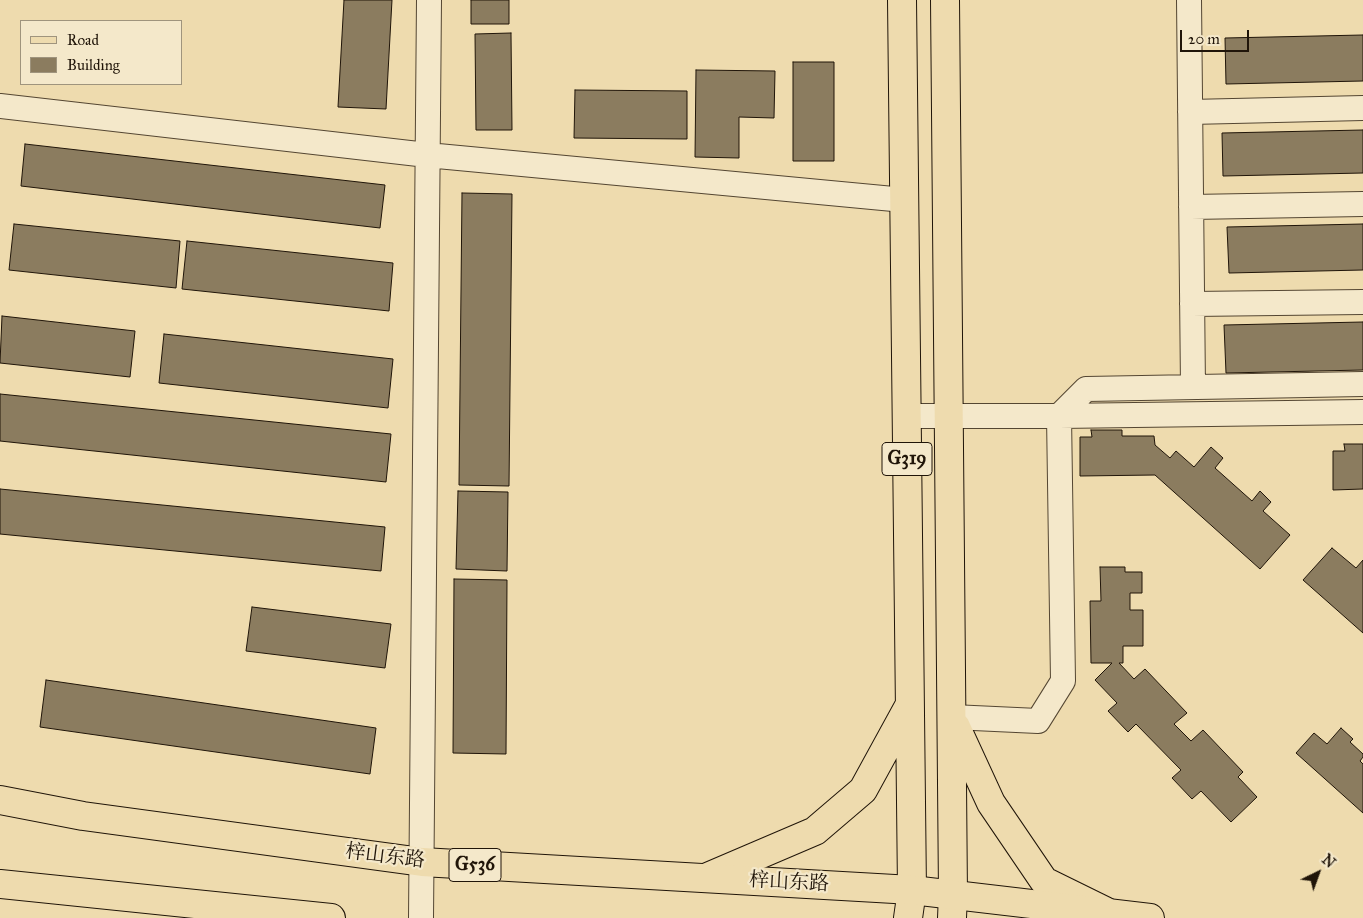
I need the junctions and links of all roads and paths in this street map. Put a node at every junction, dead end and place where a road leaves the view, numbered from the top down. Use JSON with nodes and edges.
{"nodes":[{"id":1,"x":429,"y":0,"type":"edge"},
{"id":2,"x":902,"y":0,"type":"edge"},
{"id":3,"x":945,"y":0,"type":"edge"},
{"id":4,"x":1189,"y":0,"type":"edge"},
{"id":5,"x":0,"y":106,"type":"edge"},
{"id":6,"x":1363,"y":108,"type":"edge"},
{"id":7,"x":1190,"y":112,"type":"junction"},
{"id":8,"x":427,"y":155,"type":"junction"},
{"id":9,"x":904,"y":200,"type":"junction"},
{"id":10,"x":1363,"y":204,"type":"edge"},
{"id":11,"x":1191,"y":207,"type":"junction"},
{"id":12,"x":1363,"y":302,"type":"edge"},
{"id":13,"x":1192,"y":304,"type":"junction"},
{"id":14,"x":1363,"y":384,"type":"edge"},
{"id":15,"x":1193,"y":387,"type":"junction"},
{"id":16,"x":1363,"y":412,"type":"edge"},
{"id":17,"x":949,"y":415,"type":"junction"},
{"id":18,"x":906,"y":416,"type":"junction"},
{"id":19,"x":1059,"y":416,"type":"junction"},
{"id":20,"x":910,"y":705,"type":"junction"},
{"id":21,"x":952,"y":717,"type":"junction"},
{"id":22,"x":0,"y":800,"type":"edge"},
{"id":23,"x":422,"y":862,"type":"junction"},
{"id":24,"x":706,"y":878,"type":"junction"},
{"id":25,"x":0,"y":884,"type":"edge"},
{"id":26,"x":912,"y":890,"type":"junction"},
{"id":27,"x":952,"y":906,"type":"edge"},
{"id":28,"x":1109,"y":913,"type":"junction"},
{"id":29,"x":331,"y":918,"type":"edge"},
{"id":30,"x":421,"y":918,"type":"edge"},
{"id":31,"x":908,"y":918,"type":"edge"},
{"id":32,"x":1150,"y":918,"type":"edge"}],
"edges":[{"from":1,"to":8,"type":"street"},
{"from":2,"to":9,"type":"main road","number":"G319"},
{"from":3,"to":17,"type":"main road","number":"G319"},
{"from":4,"to":7,"type":"street"},
{"from":5,"to":8,"type":"street"},
{"from":6,"to":7,"type":"street"},
{"from":7,"to":11,"type":"street"},
{"from":8,"to":9,"type":"street"},
{"from":8,"to":23,"type":"street"},
{"from":9,"to":18,"type":"main road","number":"G319"},
{"from":10,"to":11,"type":"street"},
{"from":11,"to":13,"type":"street"},
{"from":12,"to":13,"type":"street"},
{"from":13,"to":15,"type":"street"},
{"from":14,"to":15,"type":"street"},
{"from":15,"to":19,"type":"street"},
{"from":16,"to":19,"type":"street"},
{"from":17,"to":18,"type":"street"},
{"from":17,"to":19,"type":"street"},
{"from":17,"to":21,"type":"main road","number":"G319"},
{"from":18,"to":20,"type":"main road","number":"G319"},
{"from":19,"to":21,"type":"street"},
{"from":20,"to":24,"type":"main road"},
{"from":20,"to":26,"type":"main road","number":"G319"},
{"from":21,"to":27,"type":"main road","number":"G319"},
{"from":21,"to":28,"type":"main road"},
{"from":22,"to":23,"type":"main road","name":"梓山东路","number":"G536"},
{"from":23,"to":24,"type":"main road","name":"梓山东路","number":"G536"},
{"from":23,"to":30,"type":"street"},
{"from":24,"to":26,"type":"main road","name":"梓山东路","number":"G536"},
{"from":25,"to":29,"type":"main road"},
{"from":26,"to":27,"type":"main road","name":"梓山东路","number":"G536"},
{"from":26,"to":31,"type":"main road","number":"G319"},
{"from":27,"to":28,"type":"main road","number":"G536"},
{"from":28,"to":32,"type":"main road","number":"G536"}]}
